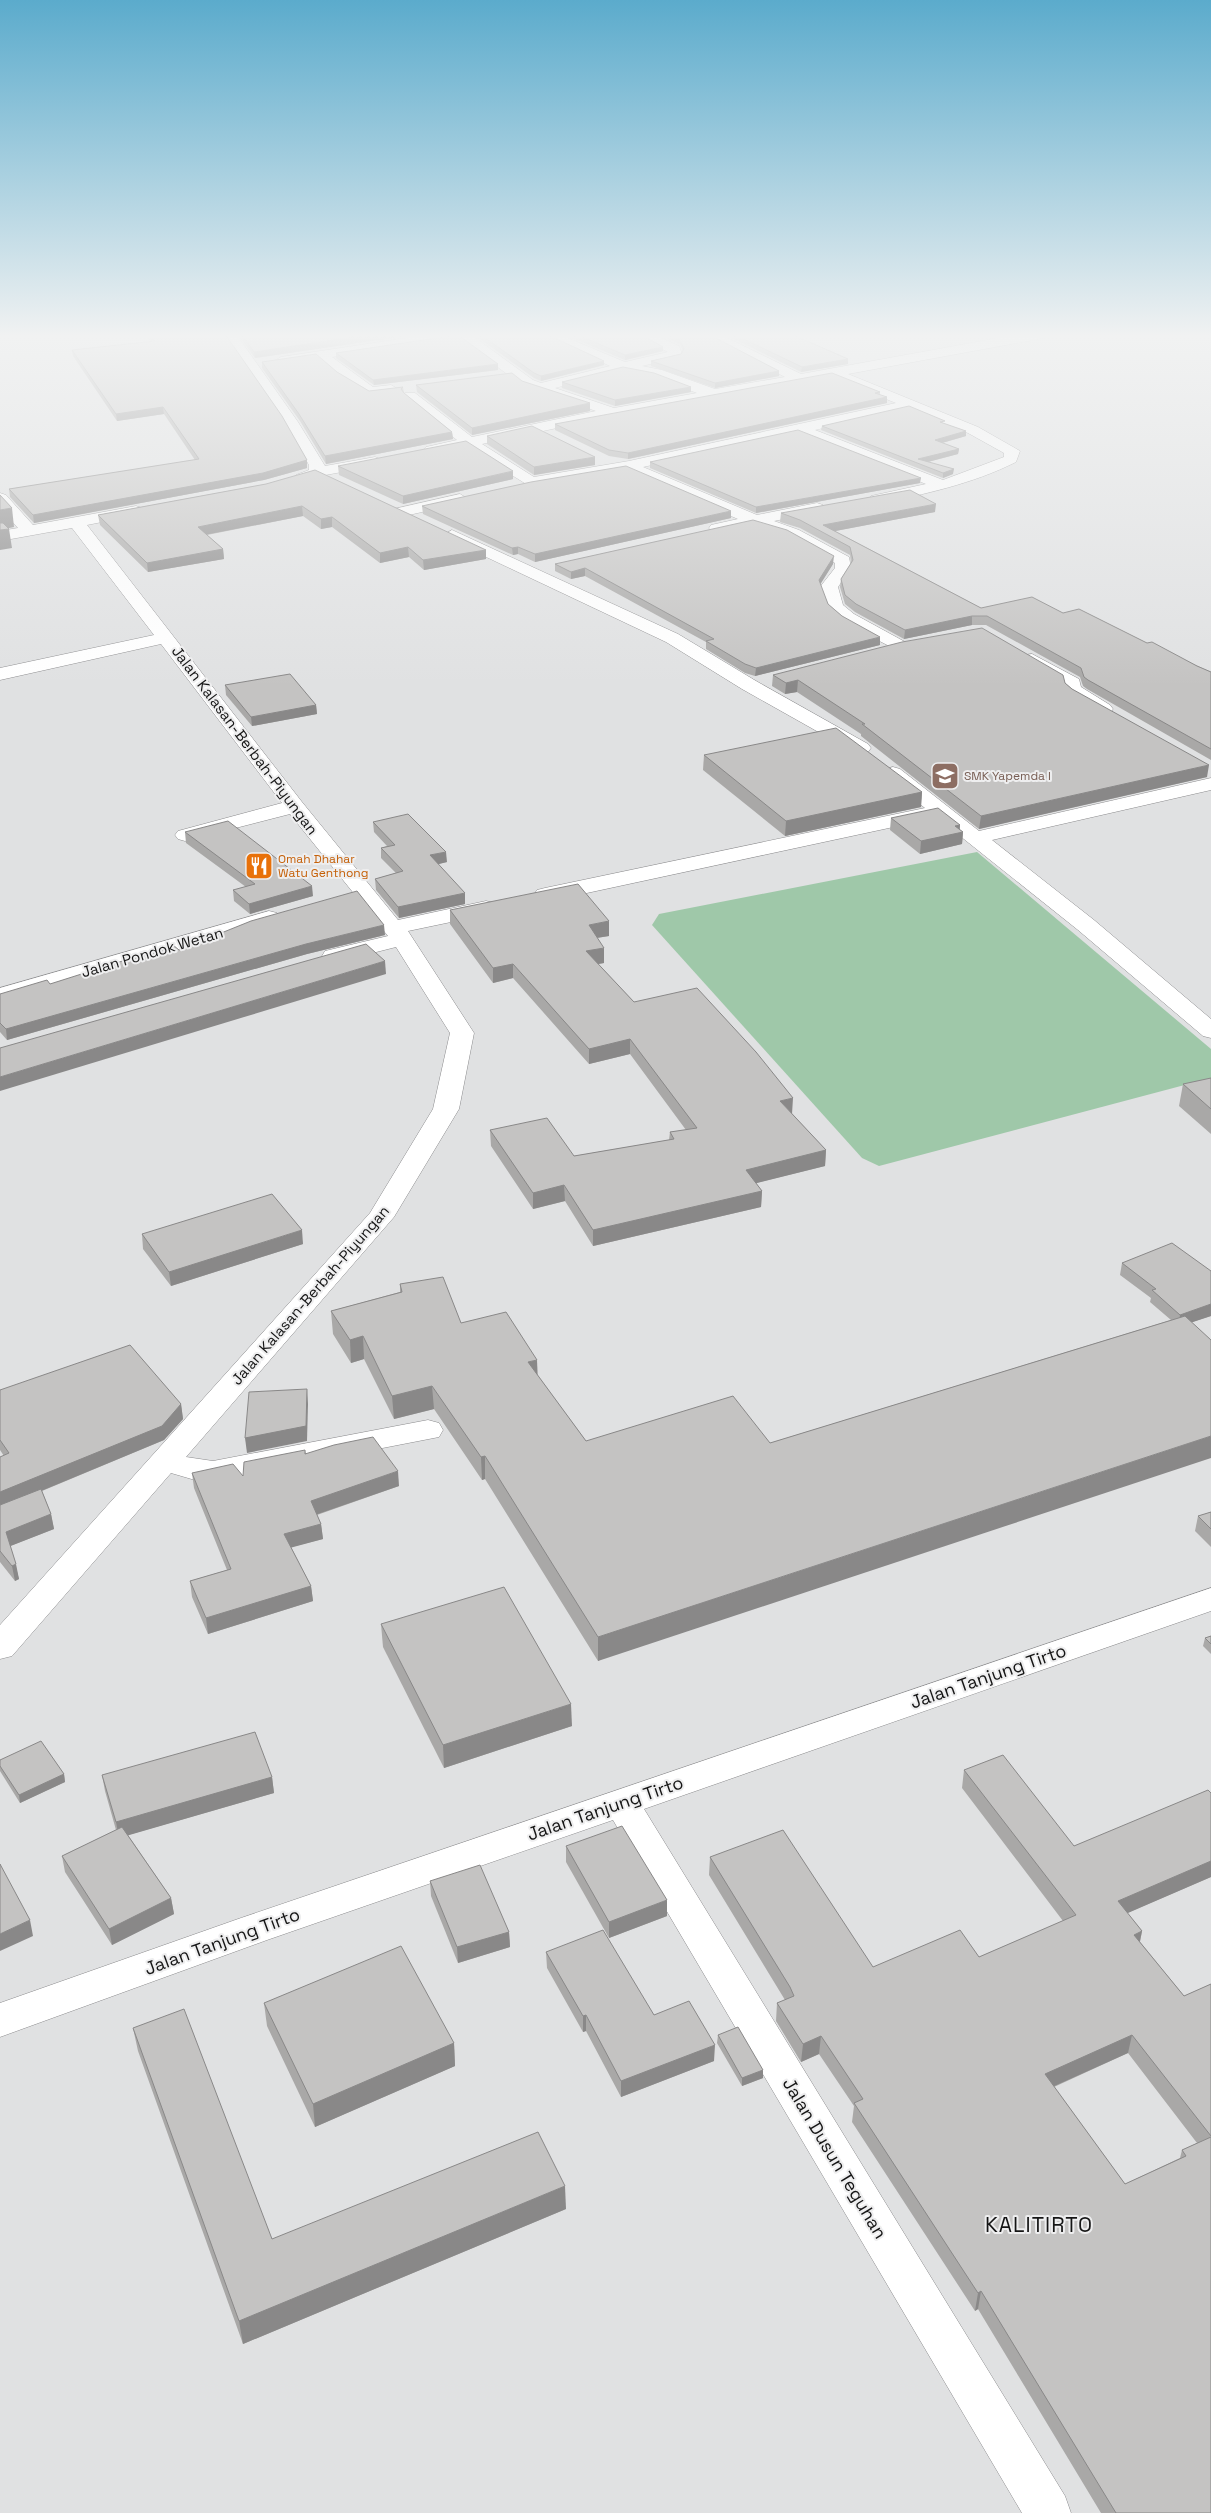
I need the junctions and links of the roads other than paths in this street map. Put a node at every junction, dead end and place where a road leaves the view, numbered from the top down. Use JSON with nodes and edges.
{"nodes":[{"id":1,"x":309,"y":451,"type":"edge"},
{"id":2,"x":425,"y":451,"type":"edge"},
{"id":3,"x":484,"y":451,"type":"edge"},
{"id":4,"x":696,"y":451,"type":"edge"},
{"id":5,"x":857,"y":451,"type":"edge"},
{"id":6,"x":1012,"y":451,"type":"edge"},
{"id":7,"x":413,"y":454,"type":"edge"},
{"id":8,"x":590,"y":455,"type":"edge"},
{"id":9,"x":387,"y":460,"type":"edge"},
{"id":10,"x":628,"y":466,"type":"junction"},
{"id":11,"x":317,"y":472,"type":"junction"},
{"id":12,"x":283,"y":482,"type":"edge"},
{"id":13,"x":532,"y":482,"type":"junction"},
{"id":14,"x":342,"y":484,"type":"edge"},
{"id":15,"x":943,"y":485,"type":"junction"},
{"id":16,"x":513,"y":487,"type":"edge"},
{"id":17,"x":475,"y":495,"type":"edge"},
{"id":18,"x":0,"y":498,"type":"edge"},
{"id":19,"x":865,"y":500,"type":"edge"},
{"id":20,"x":837,"y":505,"type":"edge"},
{"id":21,"x":152,"y":508,"type":"edge"},
{"id":22,"x":19,"y":517,"type":"junction"},
{"id":23,"x":754,"y":520,"type":"junction"},
{"id":24,"x":0,"y":521,"type":"edge"},
{"id":25,"x":77,"y":523,"type":"junction"},
{"id":26,"x":30,"y":530,"type":"junction"},
{"id":27,"x":706,"y":530,"type":"edge"},
{"id":28,"x":0,"y":536,"type":"edge"},
{"id":29,"x":550,"y":566,"type":"dead end"},
{"id":30,"x":530,"y":570,"type":"junction"},
{"id":31,"x":167,"y":637,"type":"junction"},
{"id":32,"x":1014,"y":649,"type":"edge"},
{"id":33,"x":877,"y":654,"type":"edge"},
{"id":34,"x":0,"y":674,"type":"edge"},
{"id":35,"x":776,"y":678,"type":"edge"},
{"id":36,"x":749,"y":685,"type":"junction"},
{"id":37,"x":1120,"y":719,"type":"edge"},
{"id":38,"x":1208,"y":773,"type":"edge"},
{"id":39,"x":295,"y":806,"type":"junction"},
{"id":40,"x":941,"y":811,"type":"junction"},
{"id":41,"x":185,"y":835,"type":"edge"},
{"id":42,"x":975,"y":838,"type":"junction"},
{"id":43,"x":288,"y":912,"type":"edge"},
{"id":44,"x":397,"y":934,"type":"junction"},
{"id":45,"x":315,"y":960,"type":"edge"},
{"id":46,"x":0,"y":995,"type":"edge"},
{"id":47,"x":1211,"y":1031,"type":"edge"},
{"id":48,"x":428,"y":1430,"type":"dead end"},
{"id":49,"x":165,"y":1461,"type":"junction"},
{"id":50,"x":1211,"y":1599,"type":"edge"},
{"id":51,"x":0,"y":1647,"type":"edge"},
{"id":52,"x":621,"y":1802,"type":"junction"},
{"id":53,"x":0,"y":2020,"type":"edge"},
{"id":54,"x":1048,"y":2513,"type":"edge"}],
"edges":[{"from":1,"to":11,"type":"street"},
{"from":2,"to":7,"type":"street"},
{"from":3,"to":13,"type":"street"},
{"from":4,"to":10,"type":"street"},
{"from":5,"to":15,"type":"street"},
{"from":6,"to":15,"type":"street"},
{"from":8,"to":10,"type":"street"},
{"from":9,"to":11,"type":"street"},
{"from":10,"to":13,"type":"street"},
{"from":10,"to":23,"type":"street"},
{"from":11,"to":12,"type":"street"},
{"from":11,"to":14,"type":"street"},
{"from":13,"to":16,"type":"street"},
{"from":15,"to":19,"type":"street"},
{"from":17,"to":30,"type":"street"},
{"from":18,"to":22,"type":"street"},
{"from":20,"to":23,"type":"street"},
{"from":21,"to":25,"type":"street"},
{"from":22,"to":24,"type":"street"},
{"from":22,"to":26,"type":"street"},
{"from":23,"to":27,"type":"street"},
{"from":23,"to":33,"type":"street"},
{"from":25,"to":26,"type":"street"},
{"from":25,"to":31,"type":"street","name":"Jalan Kalasan-Berbah-Piyungan"},
{"from":26,"to":28,"type":"street"},
{"from":29,"to":30,"type":"street"},
{"from":30,"to":36,"type":"street"},
{"from":31,"to":34,"type":"street"},
{"from":31,"to":39,"type":"street","name":"Jalan Kalasan-Berbah-Piyungan"},
{"from":32,"to":37,"type":"street"},
{"from":35,"to":36,"type":"street"},
{"from":36,"to":40,"type":"street"},
{"from":38,"to":42,"type":"street"},
{"from":39,"to":41,"type":"street"},
{"from":39,"to":44,"type":"street","name":"Jalan Kalasan-Berbah-Piyungan"},
{"from":40,"to":42,"type":"street"},
{"from":40,"to":44,"type":"street"},
{"from":42,"to":47,"type":"street"},
{"from":43,"to":46,"type":"street","name":"Jalan Pondok Wetan"},
{"from":44,"to":45,"type":"street"},
{"from":44,"to":49,"type":"street","name":"Jalan Kalasan-Berbah-Piyungan"},
{"from":48,"to":49,"type":"street"},
{"from":49,"to":51,"type":"street","name":"Jalan Kalasan-Berbah-Piyungan"},
{"from":50,"to":52,"type":"street","name":"Jalan Tanjung Tirto"},
{"from":52,"to":53,"type":"street","name":"Jalan Tanjung Tirto"},
{"from":52,"to":54,"type":"street","name":"Jalan Dusun Teguhan"}]}
